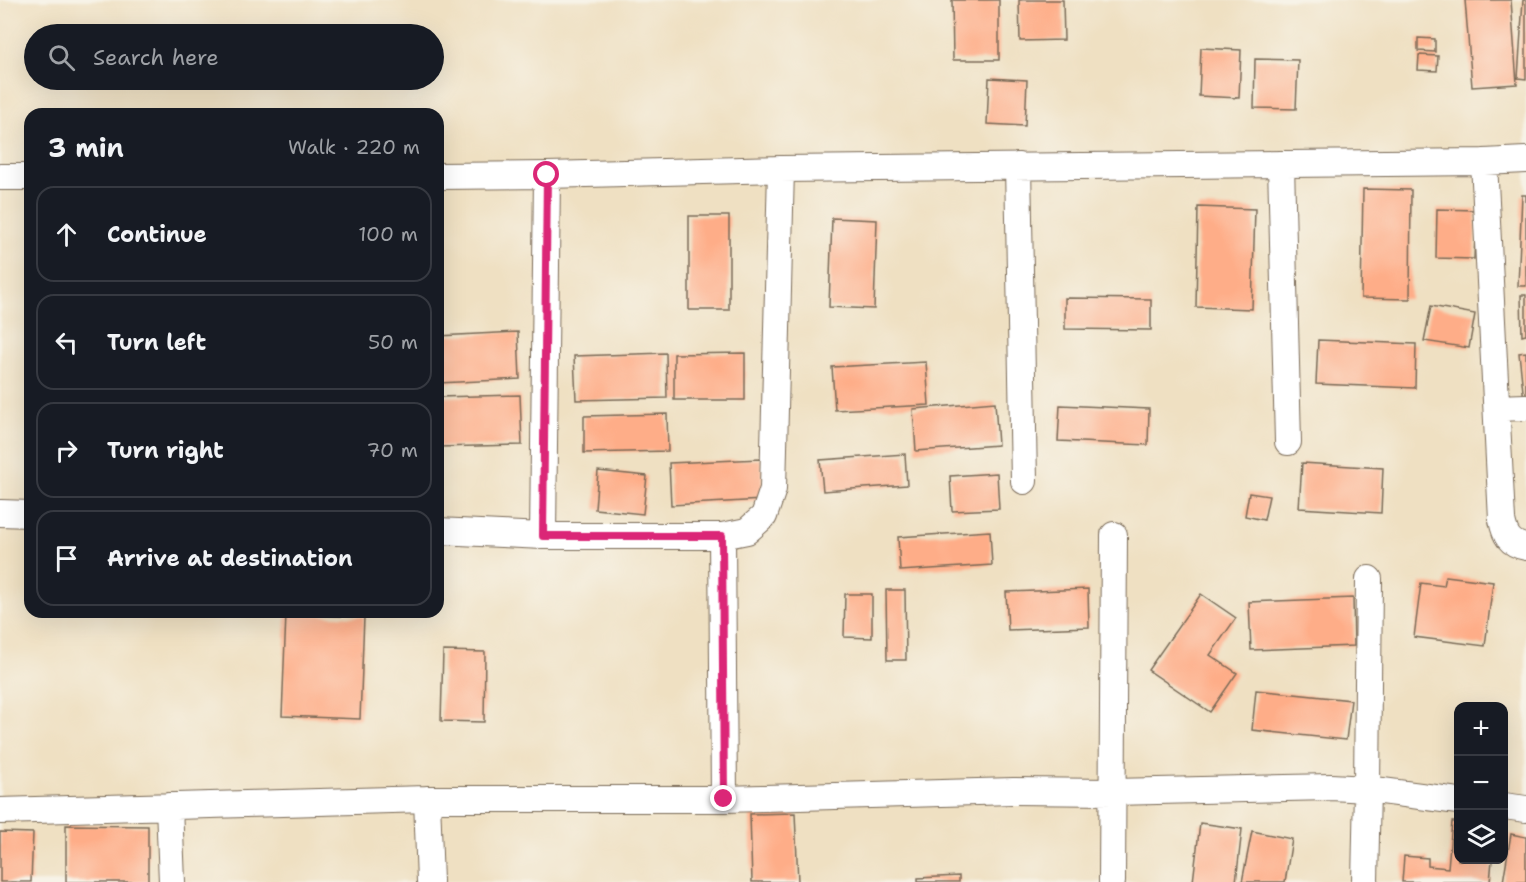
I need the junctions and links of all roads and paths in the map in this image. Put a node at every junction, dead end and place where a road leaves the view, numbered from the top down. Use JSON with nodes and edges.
{"nodes":[{"id":1,"x":1526,"y":160,"type":"edge"},
{"id":2,"x":1484,"y":162,"type":"junction"},
{"id":3,"x":1281,"y":164,"type":"junction"},
{"id":4,"x":1018,"y":166,"type":"junction"},
{"id":5,"x":780,"y":169,"type":"junction"},
{"id":6,"x":547,"y":175,"type":"junction"},
{"id":7,"x":444,"y":176,"type":"edge"},
{"id":8,"x":0,"y":177,"type":"edge"},
{"id":9,"x":24,"y":177,"type":"edge"},
{"id":10,"x":1526,"y":407,"type":"edge"},
{"id":11,"x":1497,"y":408,"type":"junction"},
{"id":12,"x":1288,"y":442,"type":"dead end"},
{"id":13,"x":1024,"y":481,"type":"dead end"},
{"id":14,"x":0,"y":513,"type":"edge"},
{"id":15,"x":24,"y":514,"type":"edge"},
{"id":16,"x":444,"y":531,"type":"edge"},
{"id":17,"x":1114,"y":535,"type":"dead end"},
{"id":18,"x":543,"y":536,"type":"junction"},
{"id":19,"x":722,"y":536,"type":"junction"},
{"id":20,"x":1526,"y":547,"type":"edge"},
{"id":21,"x":1369,"y":579,"type":"dead end"},
{"id":22,"x":1367,"y":789,"type":"junction"},
{"id":23,"x":1113,"y":792,"type":"junction"},
{"id":24,"x":427,"y":799,"type":"junction"},
{"id":25,"x":724,"y":799,"type":"junction"},
{"id":26,"x":1454,"y":800,"type":"edge"},
{"id":27,"x":169,"y":806,"type":"junction"},
{"id":28,"x":1508,"y":807,"type":"edge"},
{"id":29,"x":1526,"y":809,"type":"edge"},
{"id":30,"x":0,"y":811,"type":"edge"},
{"id":31,"x":172,"y":882,"type":"edge"},
{"id":32,"x":430,"y":882,"type":"edge"},
{"id":33,"x":1112,"y":882,"type":"edge"},
{"id":34,"x":1365,"y":882,"type":"edge"}],
"edges":[{"from":1,"to":2,"type":"street"},
{"from":2,"to":3,"type":"street"},
{"from":2,"to":11,"type":"street"},
{"from":3,"to":4,"type":"street"},
{"from":3,"to":12,"type":"street"},
{"from":4,"to":5,"type":"street"},
{"from":4,"to":13,"type":"street"},
{"from":5,"to":6,"type":"street"},
{"from":5,"to":19,"type":"street"},
{"from":6,"to":7,"type":"street"},
{"from":6,"to":18,"type":"street"},
{"from":8,"to":9,"type":"street"},
{"from":10,"to":11,"type":"street"},
{"from":11,"to":20,"type":"street"},
{"from":14,"to":15,"type":"street"},
{"from":16,"to":18,"type":"street"},
{"from":17,"to":23,"type":"street"},
{"from":18,"to":19,"type":"street"},
{"from":19,"to":25,"type":"street"},
{"from":21,"to":22,"type":"street"},
{"from":22,"to":23,"type":"street"},
{"from":22,"to":26,"type":"street"},
{"from":22,"to":34,"type":"street"},
{"from":23,"to":25,"type":"street"},
{"from":23,"to":33,"type":"street"},
{"from":24,"to":25,"type":"street"},
{"from":24,"to":27,"type":"street"},
{"from":24,"to":32,"type":"street"},
{"from":27,"to":30,"type":"street"},
{"from":27,"to":31,"type":"street"},
{"from":28,"to":29,"type":"street"}]}
